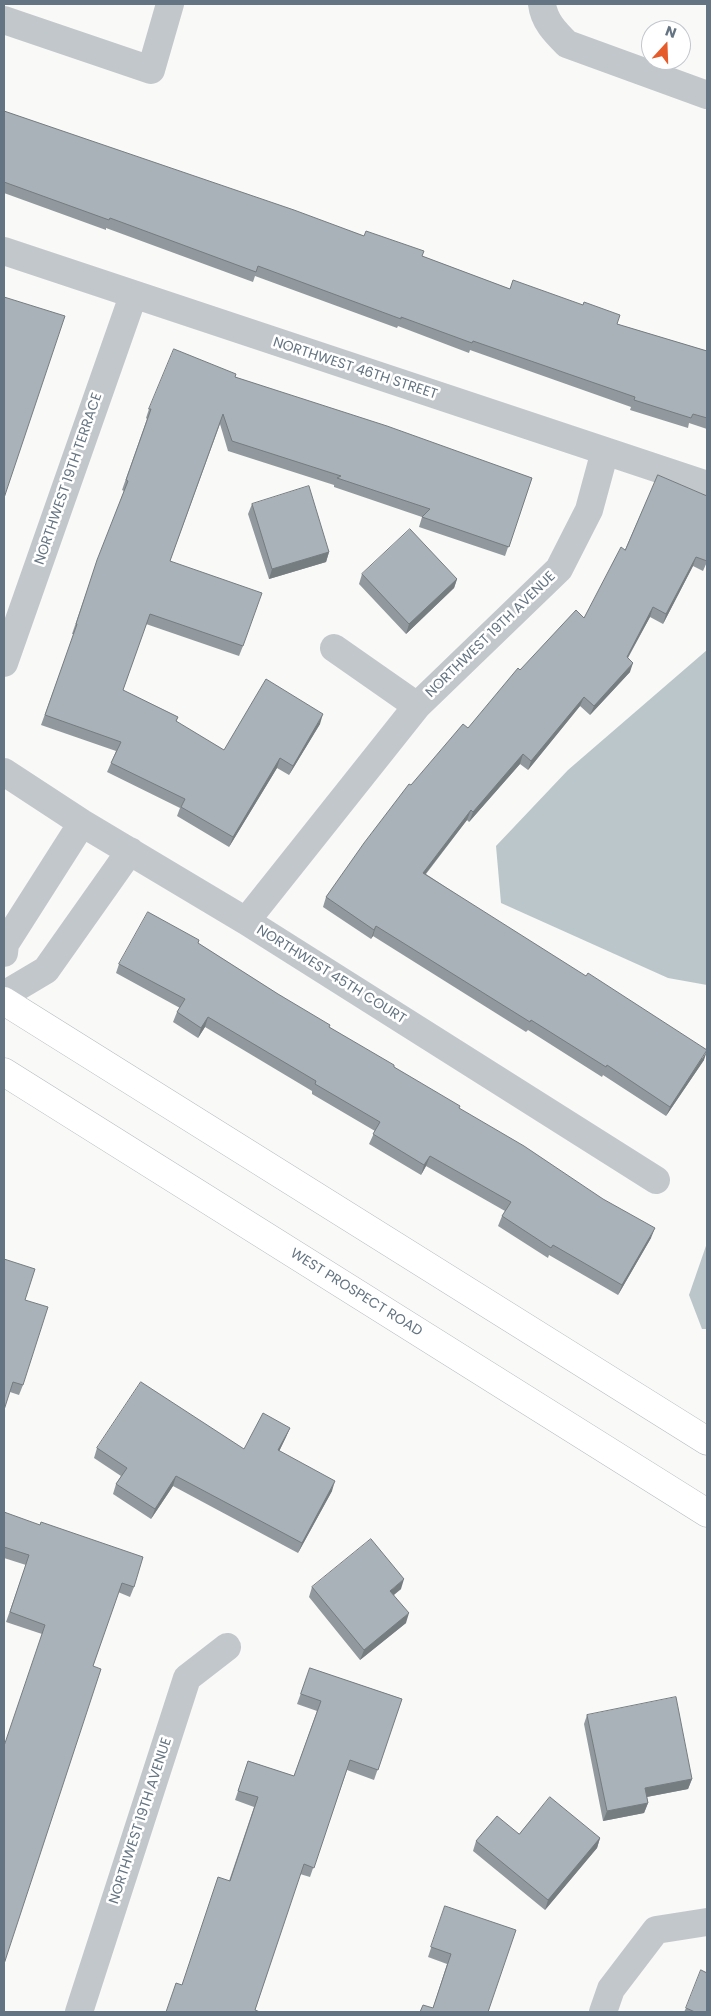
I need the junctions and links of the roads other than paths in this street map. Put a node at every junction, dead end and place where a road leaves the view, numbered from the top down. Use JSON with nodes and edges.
{"nodes":[{"id":1,"x":170,"y":4,"type":"edge"},
{"id":2,"x":542,"y":4,"type":"edge"},
{"id":3,"x":4,"y":20,"type":"edge"},
{"id":4,"x":707,"y":95,"type":"edge"},
{"id":5,"x":4,"y":251,"type":"edge"},
{"id":6,"x":134,"y":296,"type":"junction"},
{"id":7,"x":605,"y":451,"type":"junction"},
{"id":8,"x":707,"y":485,"type":"edge"},
{"id":9,"x":334,"y":648,"type":"dead end"},
{"id":10,"x":4,"y":662,"type":"edge"},
{"id":11,"x":418,"y":706,"type":"junction"},
{"id":12,"x":4,"y":772,"type":"edge"},
{"id":13,"x":82,"y":823,"type":"junction"},
{"id":14,"x":130,"y":851,"type":"junction"},
{"id":15,"x":246,"y":921,"type":"junction"},
{"id":16,"x":4,"y":953,"type":"edge"},
{"id":17,"x":4,"y":995,"type":"edge"},
{"id":18,"x":4,"y":1001,"type":"edge"},
{"id":19,"x":4,"y":1072,"type":"edge"},
{"id":20,"x":656,"y":1180,"type":"dead end"},
{"id":21,"x":707,"y":1441,"type":"edge"},
{"id":22,"x":707,"y":1513,"type":"edge"},
{"id":23,"x":227,"y":1647,"type":"dead end"},
{"id":24,"x":707,"y":1922,"type":"edge"},
{"id":25,"x":79,"y":2012,"type":"edge"},
{"id":26,"x":603,"y":2012,"type":"edge"}],
"edges":[{"from":1,"to":3,"type":"street"},
{"from":2,"to":4,"type":"street"},
{"from":5,"to":6,"type":"street","name":"NORTHWEST 46TH STREET"},
{"from":6,"to":7,"type":"street","name":"NORTHWEST 46TH STREET"},
{"from":6,"to":10,"type":"street","name":"NORTHWEST 19TH TERRACE"},
{"from":7,"to":8,"type":"street","name":"NORTHWEST 46TH STREET"},
{"from":7,"to":11,"type":"street","name":"NORTHWEST 19TH AVENUE"},
{"from":9,"to":11,"type":"street","name":"NORTHWEST 19TH AVENUE"},
{"from":11,"to":15,"type":"street","name":"NORTHWEST 19TH AVENUE"},
{"from":12,"to":13,"type":"street","name":"NORTHWEST 45TH COURT"},
{"from":13,"to":14,"type":"street","name":"NORTHWEST 45TH COURT"},
{"from":13,"to":16,"type":"street"},
{"from":14,"to":15,"type":"street","name":"NORTHWEST 45TH COURT"},
{"from":14,"to":17,"type":"street"},
{"from":15,"to":20,"type":"street","name":"NORTHWEST 45TH COURT"},
{"from":18,"to":21,"type":"main road"},
{"from":19,"to":22,"type":"main road","name":"WEST PROSPECT ROAD"},
{"from":23,"to":25,"type":"street","name":"NORTHWEST 19TH AVENUE"},
{"from":24,"to":26,"type":"street"}]}
